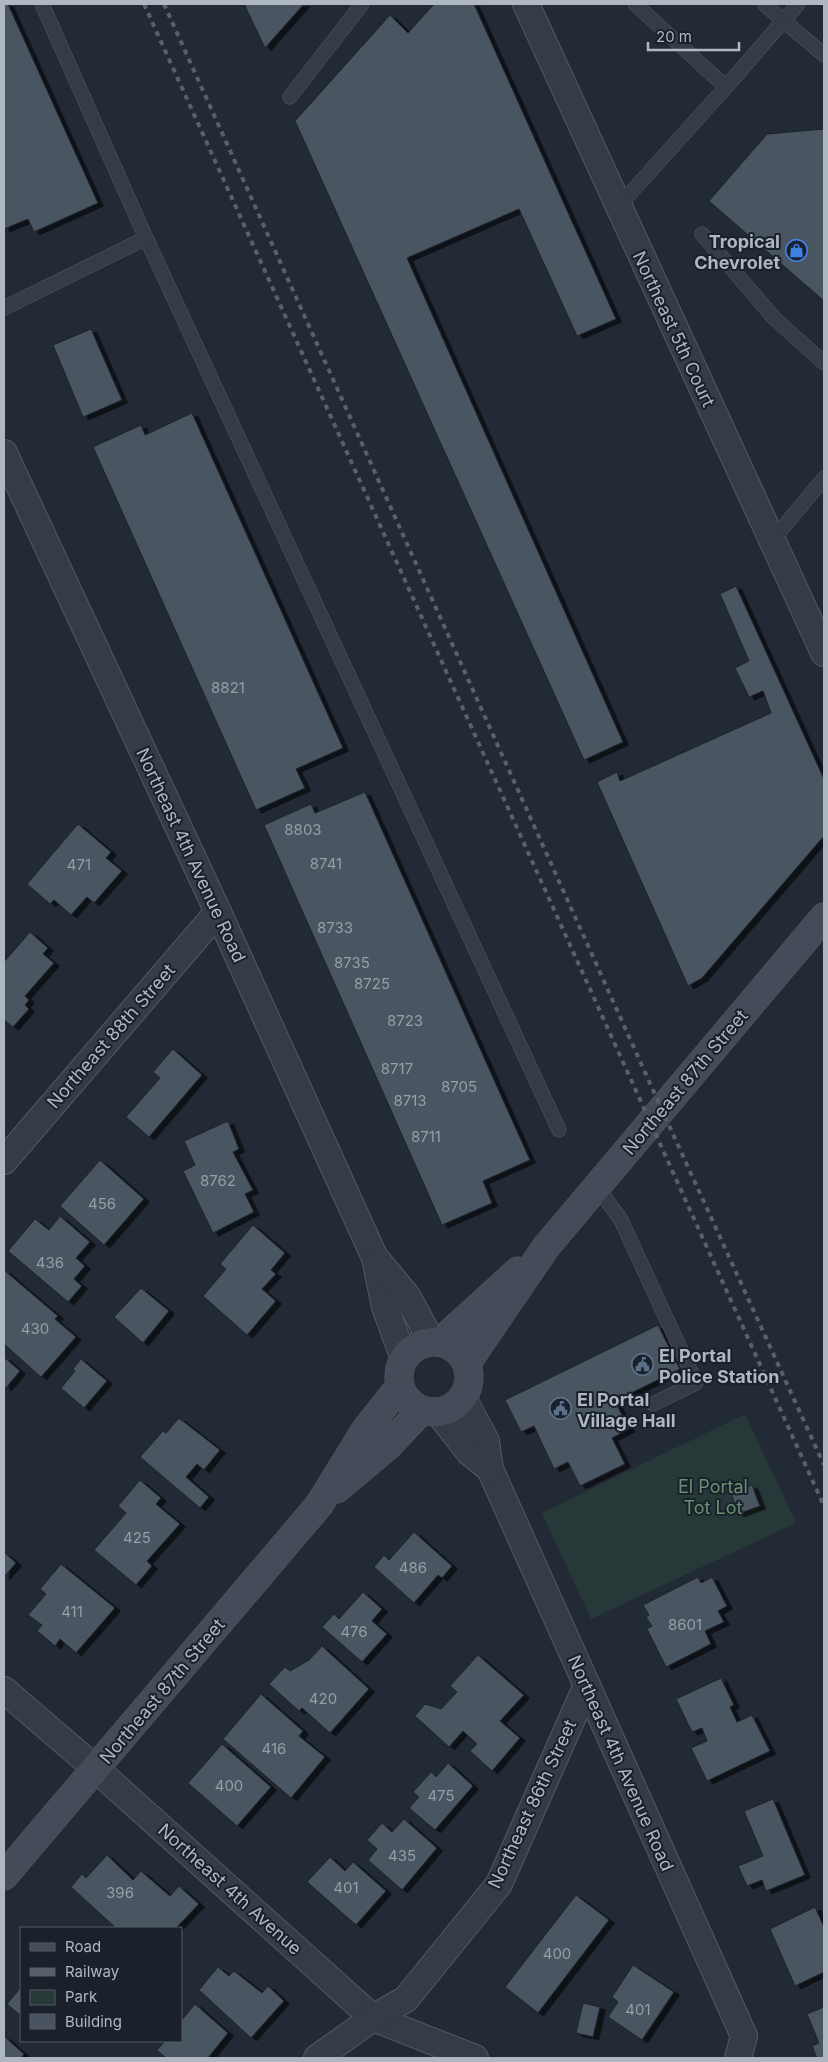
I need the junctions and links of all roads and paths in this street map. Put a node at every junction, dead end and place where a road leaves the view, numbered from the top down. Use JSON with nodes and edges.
{"nodes":[{"id":1,"x":42,"y":4,"type":"edge"},
{"id":2,"x":362,"y":4,"type":"edge"},
{"id":3,"x":526,"y":4,"type":"edge"},
{"id":4,"x":635,"y":4,"type":"edge"},
{"id":5,"x":764,"y":4,"type":"edge"},
{"id":6,"x":798,"y":4,"type":"edge"},
{"id":7,"x":784,"y":20,"type":"junction"},
{"id":8,"x":824,"y":55,"type":"edge"},
{"id":9,"x":726,"y":88,"type":"junction"},
{"id":10,"x":290,"y":96,"type":"dead end"},
{"id":11,"x":618,"y":207,"type":"junction"},
{"id":12,"x":702,"y":234,"type":"dead end"},
{"id":13,"x":146,"y":238,"type":"junction"},
{"id":14,"x":4,"y":308,"type":"edge"},
{"id":15,"x":824,"y":363,"type":"edge"},
{"id":16,"x":4,"y":453,"type":"edge"},
{"id":17,"x":824,"y":478,"type":"edge"},
{"id":18,"x":772,"y":541,"type":"junction"},
{"id":19,"x":824,"y":653,"type":"edge"},
{"id":20,"x":218,"y":912,"type":"junction"},
{"id":21,"x":824,"y":917,"type":"edge"},
{"id":22,"x":559,"y":1130,"type":"dead end"},
{"id":23,"x":4,"y":1161,"type":"edge"},
{"id":24,"x":597,"y":1187,"type":"junction"},
{"id":25,"x":546,"y":1247,"type":"junction"},
{"id":26,"x":375,"y":1258,"type":"junction"},
{"id":27,"x":436,"y":1342,"type":"junction"},
{"id":28,"x":404,"y":1359,"type":"junction"},
{"id":29,"x":467,"y":1362,"type":"junction"},
{"id":30,"x":400,"y":1386,"type":"junction"},
{"id":31,"x":463,"y":1398,"type":"junction"},
{"id":32,"x":653,"y":1404,"type":"dead end"},
{"id":33,"x":430,"y":1411,"type":"junction"},
{"id":34,"x":490,"y":1469,"type":"junction"},
{"id":35,"x":319,"y":1505,"type":"junction"},
{"id":36,"x":587,"y":1685,"type":"junction"},
{"id":37,"x":4,"y":1690,"type":"edge"},
{"id":38,"x":96,"y":1769,"type":"junction"},
{"id":39,"x":4,"y":1876,"type":"edge"},
{"id":40,"x":373,"y":2018,"type":"junction"},
{"id":41,"x":317,"y":2058,"type":"edge"},
{"id":42,"x":475,"y":2058,"type":"edge"},
{"id":43,"x":738,"y":2058,"type":"edge"}],
"edges":[{"from":1,"to":13,"type":"lane"},
{"from":2,"to":10,"type":"lane"},
{"from":3,"to":11,"type":"street","name":"Northeast 5th Court"},
{"from":4,"to":9,"type":"lane"},
{"from":5,"to":7,"type":"lane"},
{"from":6,"to":7,"type":"lane"},
{"from":7,"to":8,"type":"lane"},
{"from":7,"to":9,"type":"lane"},
{"from":9,"to":11,"type":"lane"},
{"from":11,"to":18,"type":"street","name":"Northeast 5th Court"},
{"from":12,"to":15,"type":"lane"},
{"from":13,"to":14,"type":"lane"},
{"from":13,"to":22,"type":"lane"},
{"from":16,"to":20,"type":"street","name":"Northeast 4th Avenue Road"},
{"from":17,"to":18,"type":"lane"},
{"from":18,"to":19,"type":"street","name":"Northeast 5th Court"},
{"from":20,"to":23,"type":"street","name":"Northeast 88th Street"},
{"from":20,"to":26,"type":"street","name":"Northeast 4th Avenue Road"},
{"from":21,"to":24,"type":"street","name":"Northeast 87th Street"},
{"from":24,"to":25,"type":"street","name":"Northeast 87th Street"},
{"from":24,"to":32,"type":"lane"},
{"from":25,"to":27,"type":"street","name":"Northeast 87th Street"},
{"from":25,"to":29,"type":"street","name":"Northeast 87th Street"},
{"from":26,"to":27,"type":"street","name":"Northeast 4th Avenue Road"},
{"from":26,"to":28,"type":"street","name":"Northeast 4th Avenue Road"},
{"from":27,"to":28,"type":"street"},
{"from":27,"to":29,"type":"street"},
{"from":28,"to":30,"type":"street"},
{"from":29,"to":31,"type":"street"},
{"from":30,"to":33,"type":"street"},
{"from":30,"to":35,"type":"street","name":"Northeast 87th Street"},
{"from":31,"to":33,"type":"street"},
{"from":31,"to":34,"type":"street","name":"Northeast 4th Avenue Road"},
{"from":33,"to":34,"type":"street","name":"Northeast 4th Avenue Road"},
{"from":33,"to":35,"type":"street","name":"Northeast 87th Street"},
{"from":34,"to":36,"type":"street","name":"Northeast 4th Avenue Road"},
{"from":35,"to":38,"type":"street","name":"Northeast 87th Street"},
{"from":36,"to":40,"type":"street","name":"Northeast 86th Street"},
{"from":36,"to":43,"type":"street","name":"Northeast 4th Avenue Road"},
{"from":37,"to":38,"type":"street","name":"Northeast 4th Avenue"},
{"from":38,"to":39,"type":"street","name":"Northeast 87th Street"},
{"from":38,"to":40,"type":"street","name":"Northeast 4th Avenue"},
{"from":40,"to":41,"type":"street","name":"Northeast 86th Street"},
{"from":40,"to":42,"type":"street","name":"Northeast 4th Avenue"}]}
